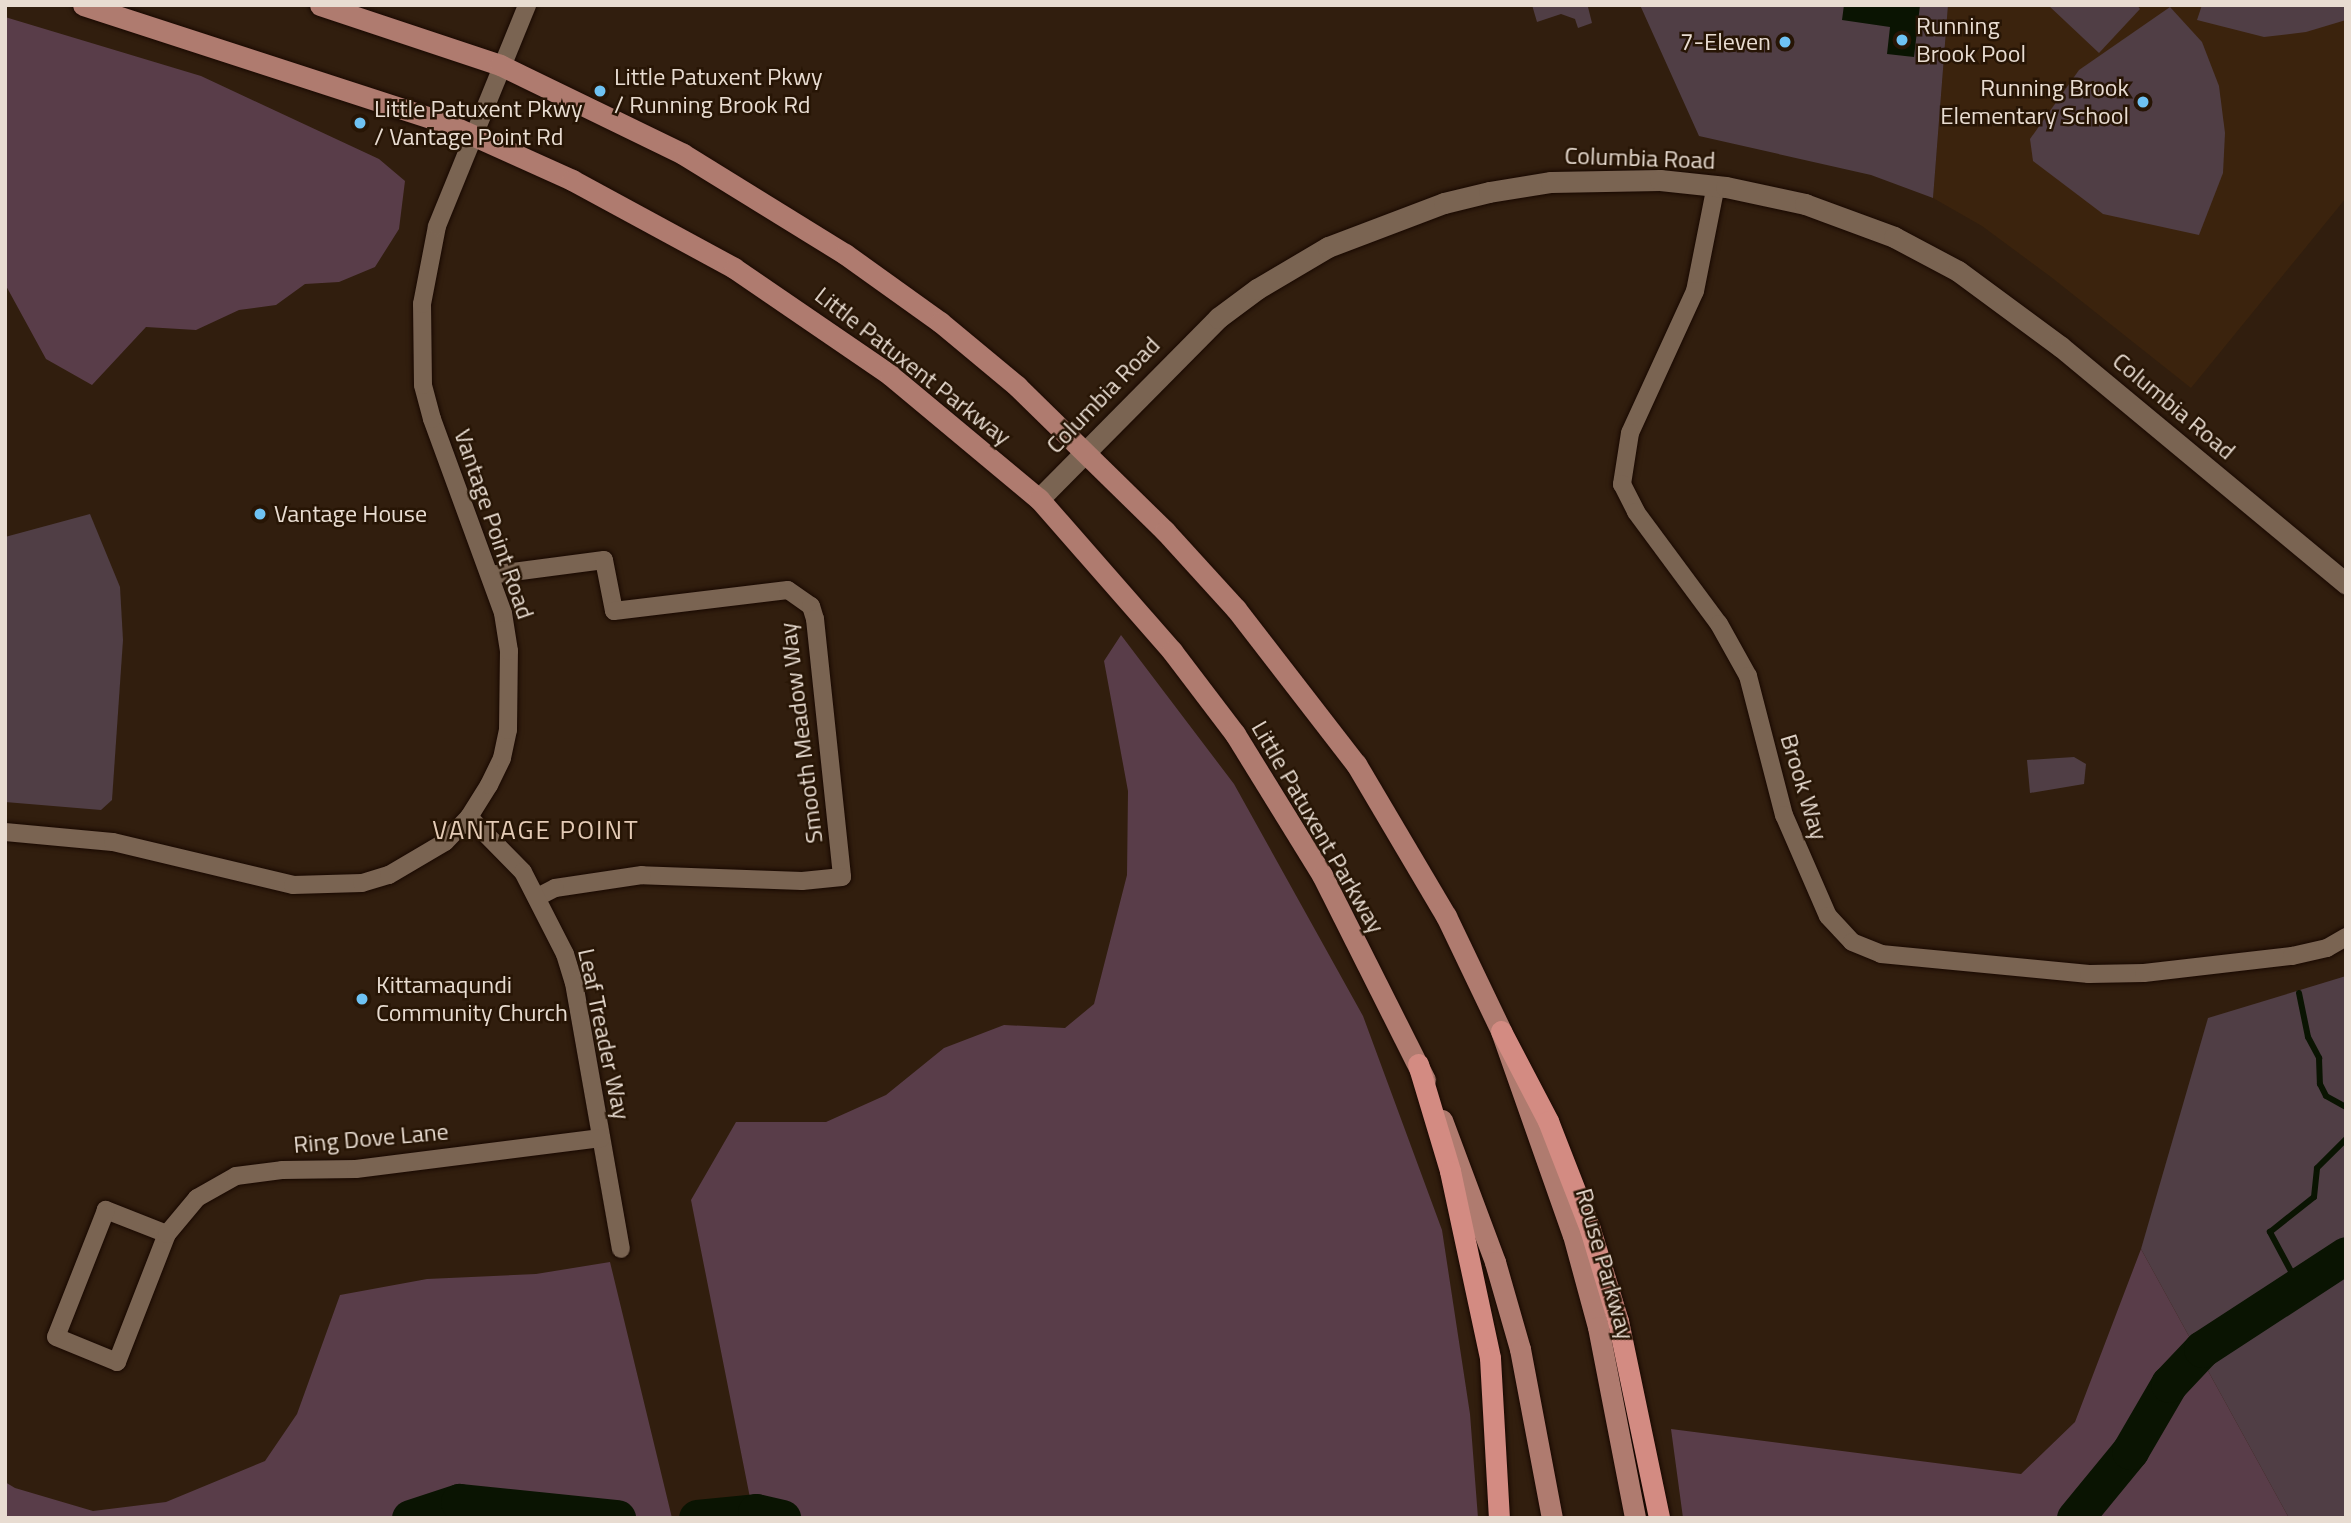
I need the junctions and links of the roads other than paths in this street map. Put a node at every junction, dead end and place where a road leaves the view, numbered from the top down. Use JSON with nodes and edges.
{"nodes":[{"id":1,"x":83,"y":5,"type":"edge"},
{"id":2,"x":320,"y":5,"type":"edge"},
{"id":3,"x":527,"y":5,"type":"edge"},
{"id":4,"x":500,"y":65,"type":"junction"},
{"id":5,"x":472,"y":135,"type":"junction"},
{"id":6,"x":1716,"y":185,"type":"junction"},
{"id":7,"x":1085,"y":449,"type":"junction"},
{"id":8,"x":1039,"y":499,"type":"junction"},
{"id":9,"x":490,"y":575,"type":"junction"},
{"id":10,"x":2346,"y":584,"type":"edge"},
{"id":11,"x":469,"y":817,"type":"junction"},
{"id":12,"x":5,"y":832,"type":"edge"},
{"id":13,"x":539,"y":896,"type":"junction"},
{"id":14,"x":2346,"y":937,"type":"edge"},
{"id":15,"x":1501,"y":1031,"type":"junction"},
{"id":16,"x":1418,"y":1064,"type":"junction"},
{"id":17,"x":601,"y":1138,"type":"junction"},
{"id":18,"x":167,"y":1234,"type":"junction"},
{"id":19,"x":621,"y":1249,"type":"dead end"},
{"id":20,"x":1499,"y":1518,"type":"edge"},
{"id":21,"x":1552,"y":1518,"type":"edge"},
{"id":22,"x":1635,"y":1518,"type":"edge"},
{"id":23,"x":1659,"y":1518,"type":"edge"}],
"edges":[{"from":1,"to":5,"type":"main road","name":"Little Patuxent Parkway"},
{"from":2,"to":4,"type":"main road","name":"Little Patuxent Parkway"},
{"from":3,"to":4,"type":"street","name":"Vantage Point Road"},
{"from":4,"to":5,"type":"street","name":"Vantage Point Road"},
{"from":4,"to":7,"type":"main road","name":"Little Patuxent Parkway"},
{"from":5,"to":8,"type":"main road","name":"Little Patuxent Parkway"},
{"from":5,"to":9,"type":"street","name":"Vantage Point Road"},
{"from":6,"to":7,"type":"main road","name":"Columbia Road"},
{"from":6,"to":10,"type":"main road","name":"Columbia Road"},
{"from":6,"to":14,"type":"street","name":"Brook Way"},
{"from":7,"to":8,"type":"main road","name":"Columbia Road"},
{"from":7,"to":15,"type":"main road","name":"Little Patuxent Parkway"},
{"from":8,"to":16,"type":"main road","name":"Little Patuxent Parkway"},
{"from":9,"to":11,"type":"street","name":"Vantage Point Road"},
{"from":9,"to":13,"type":"street","name":"Smooth Meadow Way"},
{"from":11,"to":12,"type":"street","name":"Vantage Point Road"},
{"from":11,"to":13,"type":"street","name":"Leaf Treader Way"},
{"from":13,"to":17,"type":"street","name":"Leaf Treader Way"},
{"from":15,"to":22,"type":"main road","name":"Rouse Parkway"},
{"from":15,"to":23,"type":"highway"},
{"from":16,"to":20,"type":"highway"},
{"from":16,"to":21,"type":"main road"},
{"from":17,"to":18,"type":"street","name":"Ring Dove Lane"},
{"from":17,"to":19,"type":"street","name":"Leaf Treader Way"},
{"from":18,"to":18,"type":"street","name":"Ring Dove Lane"}]}
